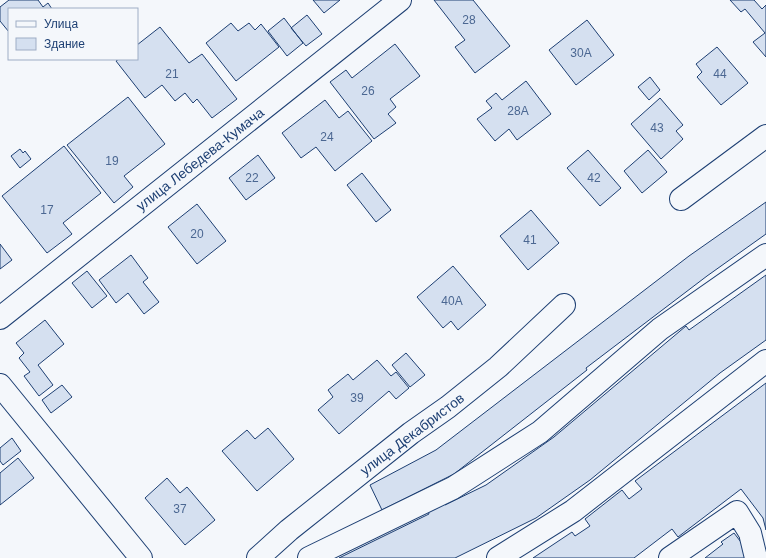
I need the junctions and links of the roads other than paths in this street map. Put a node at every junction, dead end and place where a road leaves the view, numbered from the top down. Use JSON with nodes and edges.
{"nodes":[{"id":1,"x":400,"y":0,"type":"edge"},
{"id":2,"x":766,"y":136,"type":"edge"},
{"id":3,"x":681,"y":199,"type":"dead end"},
{"id":4,"x":766,"y":255,"type":"edge"},
{"id":5,"x":564,"y":305,"type":"dead end"},
{"id":6,"x":0,"y":318,"type":"edge"},
{"id":7,"x":766,"y":361,"type":"edge"},
{"id":8,"x":0,"y":385,"type":"edge"},
{"id":9,"x":141,"y":558,"type":"edge"},
{"id":10,"x":258,"y":558,"type":"edge"},
{"id":11,"x":309,"y":558,"type":"edge"},
{"id":12,"x":498,"y":558,"type":"edge"},
{"id":13,"x":670,"y":558,"type":"edge"},
{"id":14,"x":756,"y":558,"type":"edge"}],
"edges":[{"from":1,"to":6,"type":"street","name":"улица Лебедева-Кумача"},
{"from":2,"to":3,"type":"street"},
{"from":4,"to":11,"type":"street"},
{"from":5,"to":10,"type":"street","name":"улица Декабристов"},
{"from":7,"to":12,"type":"street"},
{"from":8,"to":9,"type":"street"},
{"from":13,"to":14,"type":"street"}]}
